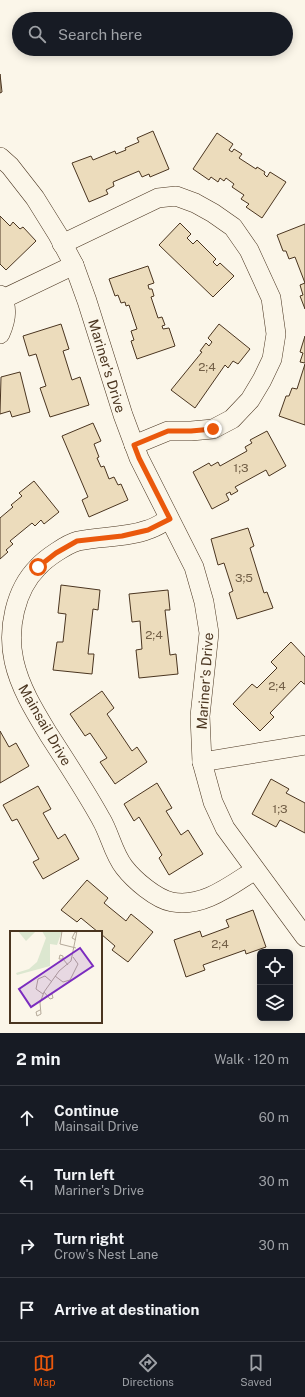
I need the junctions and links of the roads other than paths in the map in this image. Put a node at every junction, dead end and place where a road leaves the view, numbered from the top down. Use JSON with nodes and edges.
{"nodes":[{"id":1,"x":0,"y":156,"type":"edge"},
{"id":2,"x":62,"y":244,"type":"junction"},
{"id":3,"x":74,"y":265,"type":"junction"},
{"id":4,"x":2,"y":297,"type":"edge"},
{"id":5,"x":0,"y":334,"type":"edge"},
{"id":6,"x":134,"y":445,"type":"junction"},
{"id":7,"x":170,"y":519,"type":"junction"},
{"id":8,"x":305,"y":745,"type":"edge"},
{"id":9,"x":202,"y":762,"type":"junction"},
{"id":10,"x":255,"y":870,"type":"junction"},
{"id":11,"x":305,"y":937,"type":"edge"}],
"edges":[{"from":1,"to":2,"type":"street","name":"Mariner's Drive"},
{"from":2,"to":3,"type":"street","name":"Mariner's Drive"},
{"from":2,"to":6,"type":"street"},
{"from":3,"to":4,"type":"street"},
{"from":3,"to":6,"type":"street","name":"Mariner's Drive"},
{"from":4,"to":5,"type":"street"},
{"from":6,"to":7,"type":"street","name":"Mariner's Drive"},
{"from":7,"to":9,"type":"street","name":"Mariner's Drive"},
{"from":7,"to":10,"type":"street","name":"Mainsail Drive"},
{"from":8,"to":9,"type":"street"},
{"from":9,"to":10,"type":"street","name":"Mariner's Drive"},
{"from":10,"to":11,"type":"street","name":"Mariner's Drive"}]}
